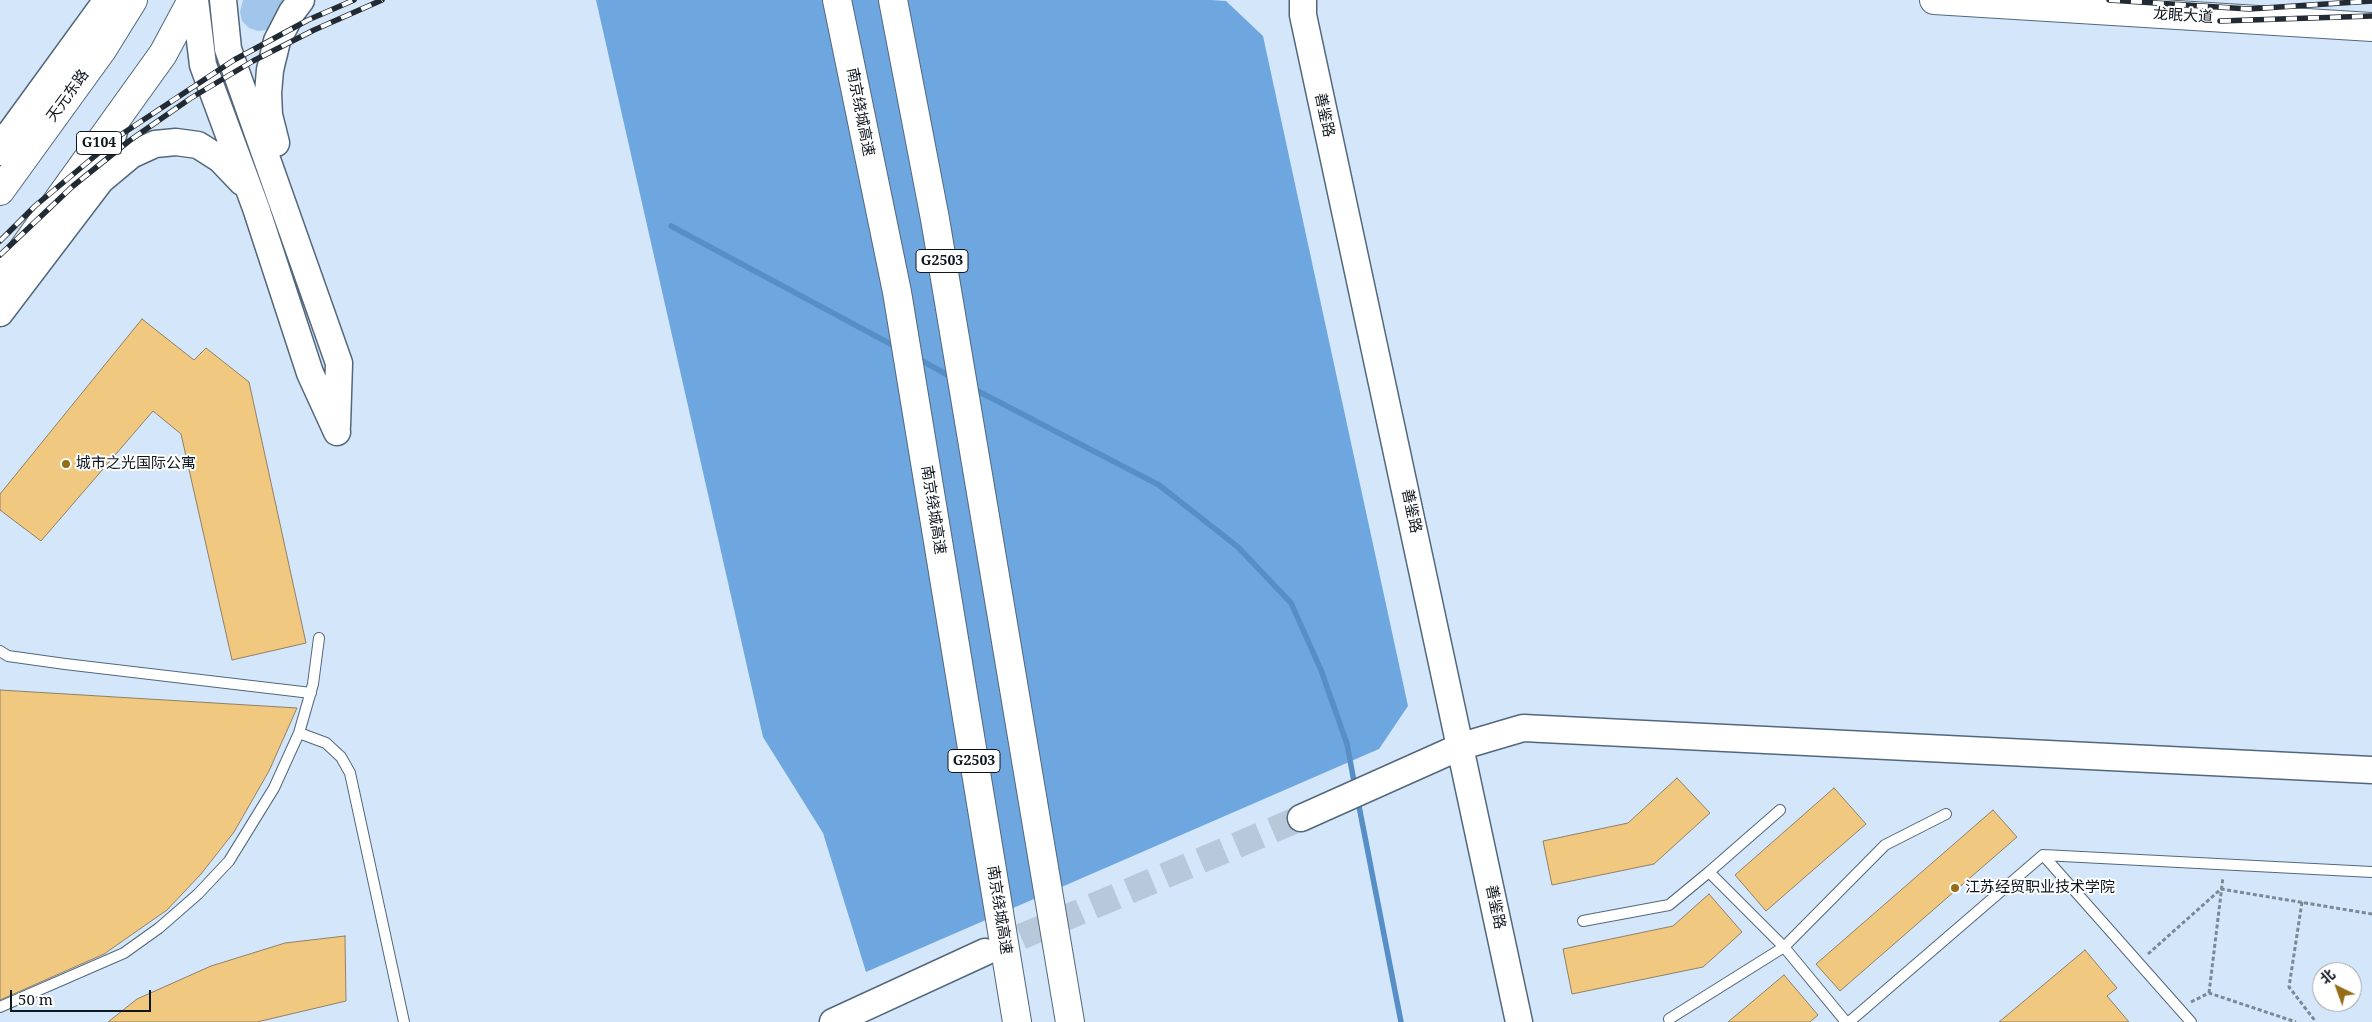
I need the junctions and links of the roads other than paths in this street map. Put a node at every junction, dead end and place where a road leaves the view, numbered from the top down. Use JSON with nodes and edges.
{"nodes":[{"id":1,"x":107,"y":0,"type":"edge"},
{"id":2,"x":134,"y":0,"type":"edge"},
{"id":3,"x":193,"y":0,"type":"edge"},
{"id":4,"x":223,"y":0,"type":"edge"},
{"id":5,"x":301,"y":0,"type":"edge"},
{"id":6,"x":837,"y":0,"type":"edge"},
{"id":7,"x":893,"y":0,"type":"edge"},
{"id":8,"x":1303,"y":0,"type":"edge"},
{"id":9,"x":1934,"y":0,"type":"edge"},
{"id":10,"x":2372,"y":27,"type":"edge"},
{"id":11,"x":117,"y":118,"type":"junction"},
{"id":12,"x":3,"y":144,"type":"edge"},
{"id":13,"x":101,"y":180,"type":"junction"},
{"id":14,"x":0,"y":191,"type":"edge"},
{"id":15,"x":256,"y":208,"type":"junction"},
{"id":16,"x":22,"y":251,"type":"junction"},
{"id":17,"x":308,"y":274,"type":"junction"},
{"id":18,"x":0,"y":281,"type":"edge"},
{"id":19,"x":0,"y":292,"type":"edge"},
{"id":20,"x":0,"y":313,"type":"edge"},
{"id":21,"x":319,"y":638,"type":"dead end"},
{"id":22,"x":0,"y":651,"type":"edge"},
{"id":23,"x":311,"y":693,"type":"junction"},
{"id":24,"x":299,"y":733,"type":"junction"},
{"id":25,"x":1462,"y":746,"type":"junction"},
{"id":26,"x":2372,"y":770,"type":"edge"},
{"id":27,"x":1780,"y":810,"type":"dead end"},
{"id":28,"x":1946,"y":814,"type":"dead end"},
{"id":29,"x":1302,"y":818,"type":"tunnel mouth"},
{"id":30,"x":2043,"y":855,"type":"junction"},
{"id":31,"x":1709,"y":872,"type":"junction"},
{"id":32,"x":2372,"y":872,"type":"edge"},
{"id":33,"x":1583,"y":921,"type":"dead end"},
{"id":34,"x":1784,"y":947,"type":"junction"},
{"id":35,"x":985,"y":952,"type":"tunnel mouth"},
{"id":36,"x":0,"y":1007,"type":"edge"},
{"id":37,"x":1668,"y":1019,"type":"dead end"},
{"id":38,"x":404,"y":1022,"type":"edge"},
{"id":39,"x":833,"y":1022,"type":"edge"},
{"id":40,"x":1017,"y":1022,"type":"edge"},
{"id":41,"x":1070,"y":1022,"type":"edge"},
{"id":42,"x":1520,"y":1022,"type":"edge"},
{"id":43,"x":1848,"y":1022,"type":"edge"},
{"id":44,"x":2190,"y":1022,"type":"edge"}],
"edges":[{"from":1,"to":12,"type":"street","name":"天元东路"},
{"from":2,"to":14,"type":"main road","name":"天元东路"},
{"from":3,"to":11,"type":"main road","number":"G104"},
{"from":3,"to":15,"type":"street"},
{"from":4,"to":17,"type":"street"},
{"from":5,"to":17,"type":"street"},
{"from":6,"to":40,"type":"main road","name":"南京绕城高速","number":"G2503"},
{"from":7,"to":41,"type":"main road","number":"G2503"},
{"from":8,"to":25,"type":"street","name":"善鉴路"},
{"from":9,"to":10,"type":"main road","name":"龙眠大道"},
{"from":11,"to":13,"type":"street"},
{"from":11,"to":16,"type":"main road","number":"G104"},
{"from":13,"to":15,"type":"street"},
{"from":13,"to":20,"type":"street"},
{"from":15,"to":17,"type":"street"},
{"from":16,"to":18,"type":"main road","number":"G104"},
{"from":16,"to":19,"type":"street"},
{"from":21,"to":23,"type":"lane"},
{"from":22,"to":23,"type":"lane"},
{"from":23,"to":24,"type":"lane"},
{"from":24,"to":36,"type":"lane"},
{"from":24,"to":38,"type":"lane"},
{"from":25,"to":26,"type":"street"},
{"from":25,"to":29,"type":"street"},
{"from":25,"to":42,"type":"street","name":"善鉴路"},
{"from":27,"to":31,"type":"lane"},
{"from":28,"to":34,"type":"lane"},
{"from":30,"to":32,"type":"lane"},
{"from":30,"to":43,"type":"lane"},
{"from":30,"to":44,"type":"lane"},
{"from":31,"to":33,"type":"lane"},
{"from":31,"to":34,"type":"lane"},
{"from":34,"to":37,"type":"lane"},
{"from":34,"to":43,"type":"lane"},
{"from":35,"to":39,"type":"street"}]}
